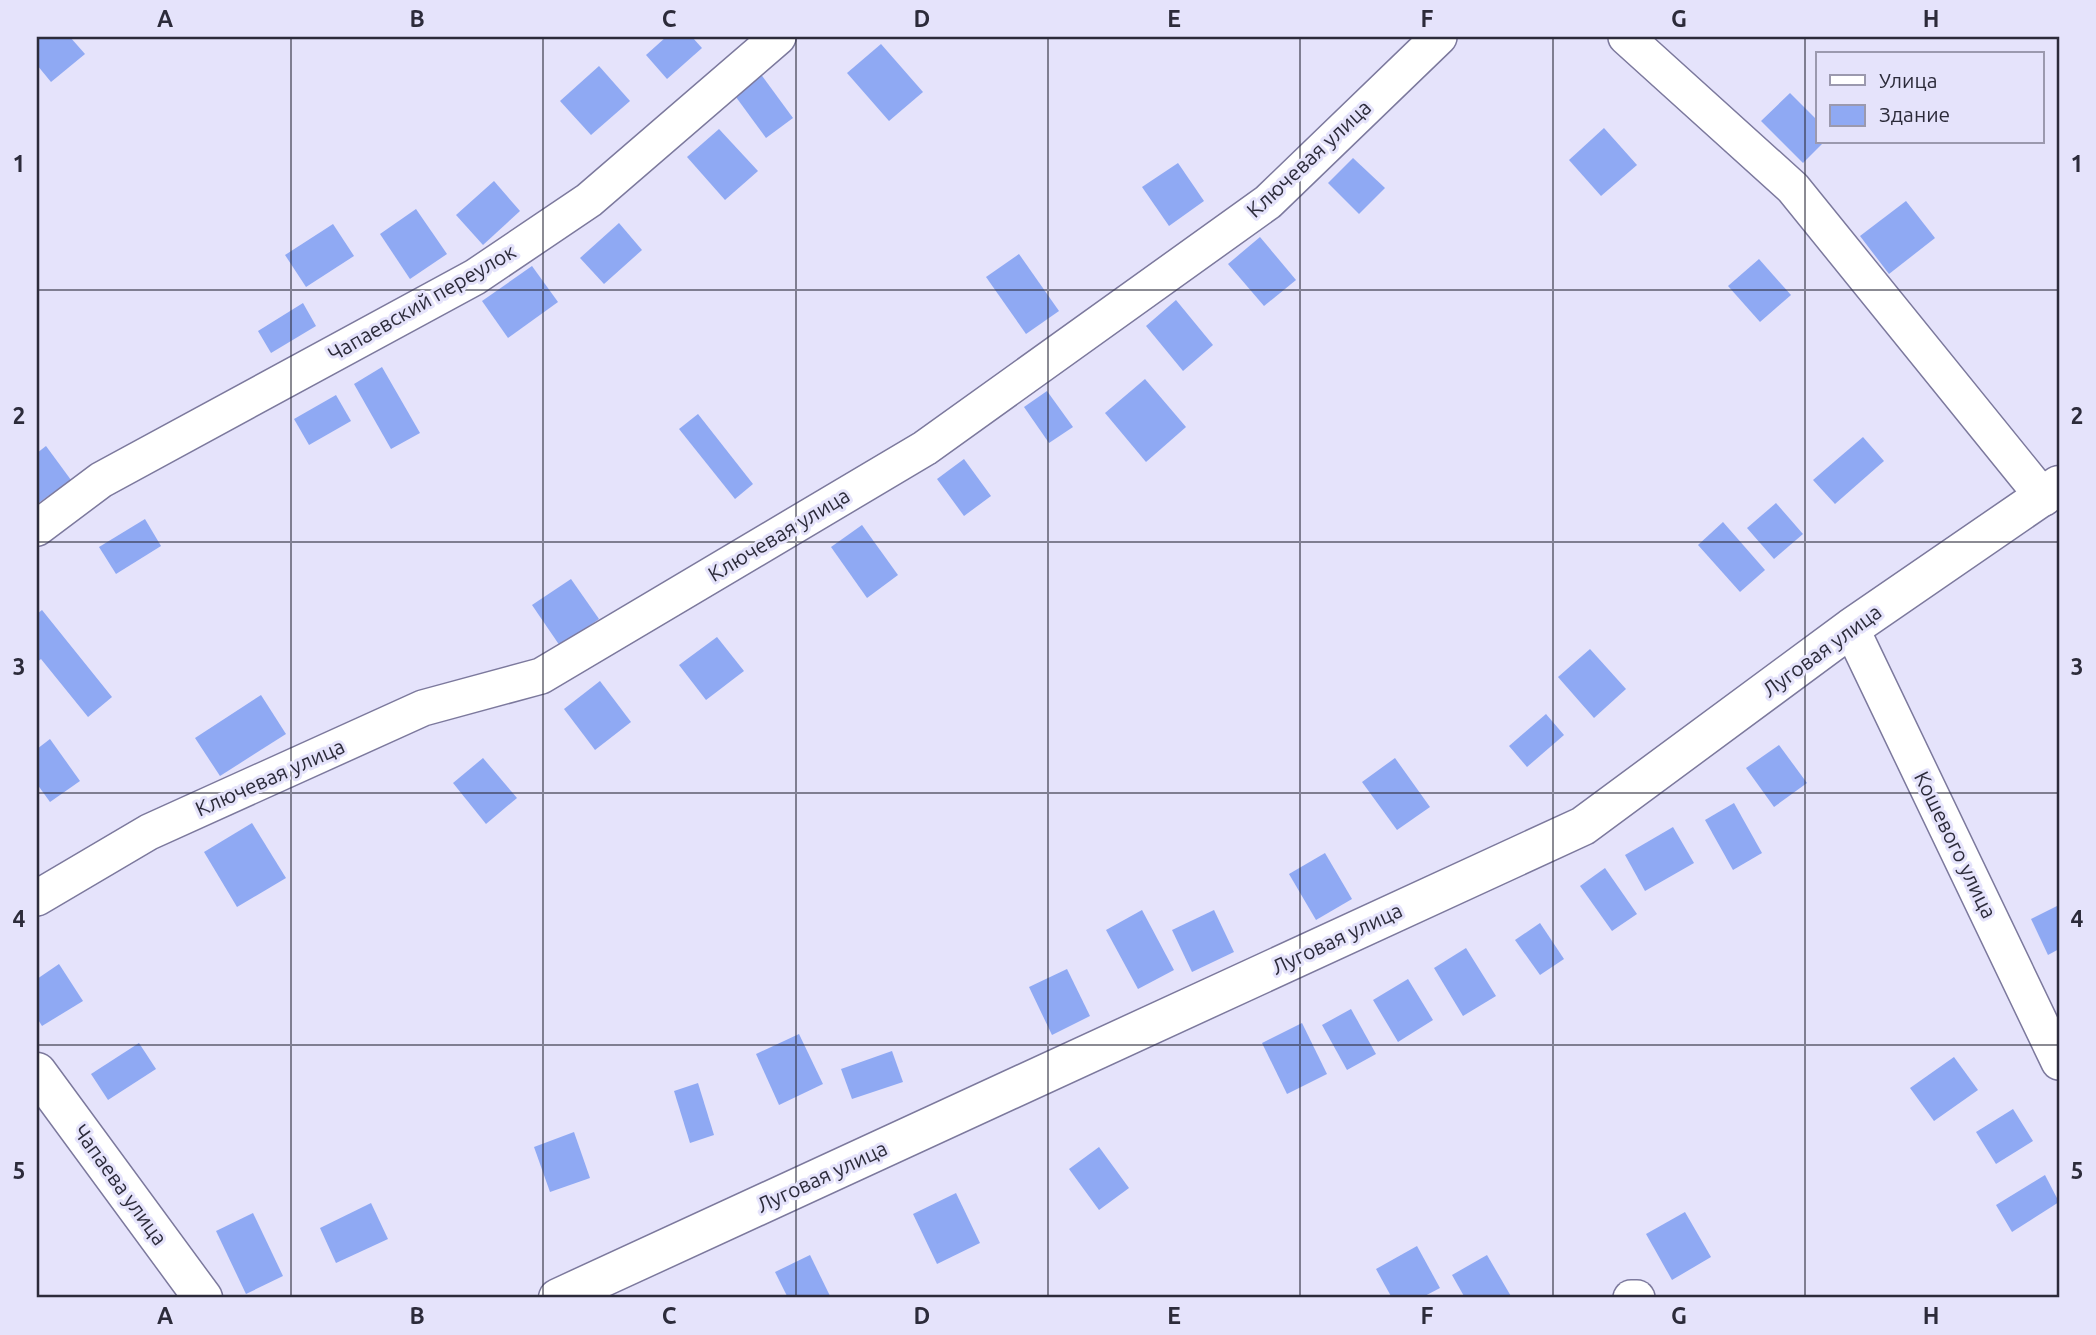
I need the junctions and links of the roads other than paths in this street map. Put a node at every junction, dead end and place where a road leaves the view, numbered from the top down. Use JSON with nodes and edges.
{"nodes":[{"id":1,"x":778,"y":37,"type":"edge"},
{"id":2,"x":1439,"y":37,"type":"edge"},
{"id":3,"x":1626,"y":37,"type":"edge"},
{"id":4,"x":2052,"y":491,"type":"edge"},
{"id":5,"x":37,"y":528,"type":"edge"},
{"id":6,"x":1851,"y":628,"type":"junction"},
{"id":7,"x":37,"y":898,"type":"edge"},
{"id":8,"x":2059,"y":1062,"type":"edge"},
{"id":9,"x":37,"y":1072,"type":"edge"},
{"id":10,"x":203,"y":1298,"type":"edge"},
{"id":11,"x":558,"y":1298,"type":"edge"}],
"edges":[{"from":1,"to":5,"type":"street","name":"Чапаевский переулок"},
{"from":2,"to":7,"type":"street","name":"Ключевая улица"},
{"from":3,"to":4,"type":"street"},
{"from":4,"to":6,"type":"street","name":"Луговая улица"},
{"from":6,"to":8,"type":"street","name":"Кошевого улица"},
{"from":6,"to":11,"type":"street","name":"Луговая улица"},
{"from":9,"to":10,"type":"street","name":"Чапаева улица"}]}
